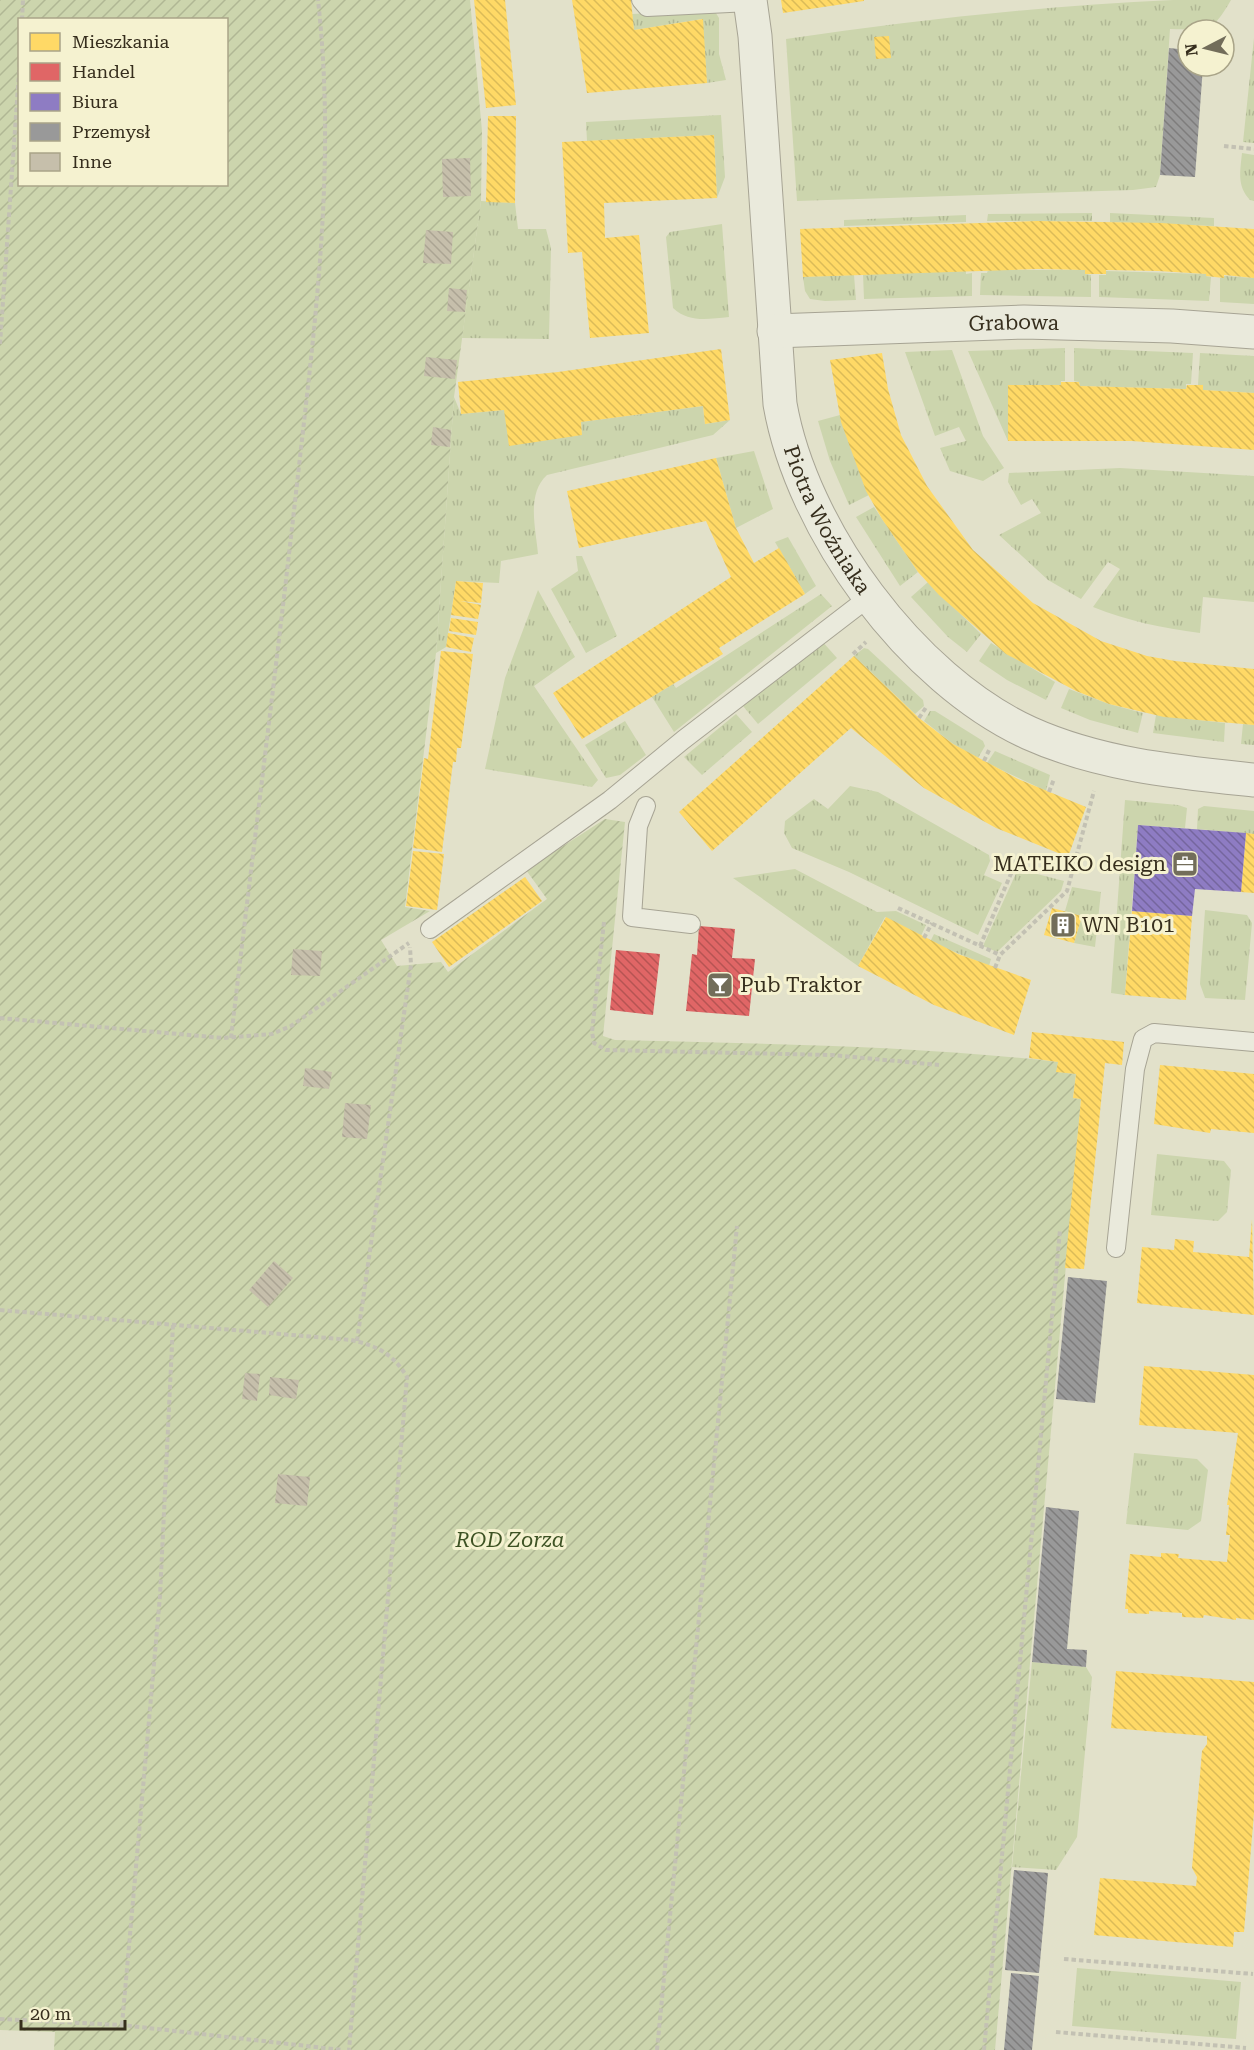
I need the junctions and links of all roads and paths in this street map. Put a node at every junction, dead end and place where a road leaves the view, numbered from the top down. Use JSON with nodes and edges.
{"nodes":[{"id":1,"x":23,"y":0,"type":"edge"},
{"id":2,"x":318,"y":0,"type":"edge"},
{"id":3,"x":641,"y":0,"type":"edge"},
{"id":4,"x":750,"y":1,"type":"edge"},
{"id":5,"x":22,"y":18,"type":"edge"},
{"id":6,"x":18,"y":87,"type":"edge"},
{"id":7,"x":1224,"y":146,"type":"dead end"},
{"id":8,"x":1254,"y":149,"type":"edge"},
{"id":9,"x":774,"y":331,"type":"junction"},
{"id":10,"x":1254,"y":332,"type":"edge"},
{"id":11,"x":0,"y":344,"type":"edge"},
{"id":12,"x":868,"y":598,"type":"junction"},
{"id":13,"x":869,"y":639,"type":"dead end"},
{"id":14,"x":853,"y":654,"type":"dead end"},
{"id":15,"x":1254,"y":780,"type":"edge"},
{"id":16,"x":1096,"y":785,"type":"dead end"},
{"id":17,"x":645,"y":806,"type":"dead end"},
{"id":18,"x":1019,"y":855,"type":"dead end"},
{"id":19,"x":898,"y":908,"type":"dead end"},
{"id":20,"x":605,"y":914,"type":"dead end"},
{"id":21,"x":932,"y":923,"type":"junction"},
{"id":22,"x":691,"y":924,"type":"dead end"},
{"id":23,"x":430,"y":929,"type":"joint"},
{"id":24,"x":924,"y":938,"type":"dead end"},
{"id":25,"x":409,"y":943,"type":"junction"},
{"id":26,"x":980,"y":946,"type":"junction"},
{"id":27,"x":1000,"y":955,"type":"junction"},
{"id":28,"x":995,"y":968,"type":"dead end"},
{"id":29,"x":0,"y":1018,"type":"edge"},
{"id":30,"x":231,"y":1038,"type":"junction"},
{"id":31,"x":1254,"y":1042,"type":"edge"},
{"id":32,"x":939,"y":1065,"type":"dead end"},
{"id":33,"x":737,"y":1226,"type":"dead end"},
{"id":34,"x":1060,"y":1230,"type":"dead end"},
{"id":35,"x":1116,"y":1248,"type":"dead end"},
{"id":36,"x":0,"y":1310,"type":"edge"},
{"id":37,"x":173,"y":1324,"type":"junction"},
{"id":38,"x":357,"y":1341,"type":"junction"},
{"id":39,"x":1064,"y":1959,"type":"dead end"},
{"id":40,"x":1253,"y":1974,"type":"edge"},
{"id":41,"x":0,"y":2019,"type":"edge"},
{"id":42,"x":122,"y":2025,"type":"junction"},
{"id":43,"x":1056,"y":2032,"type":"dead end"},
{"id":44,"x":1246,"y":2049,"type":"edge"},
{"id":45,"x":342,"y":2050,"type":"edge"},
{"id":46,"x":348,"y":2050,"type":"edge"},
{"id":47,"x":657,"y":2050,"type":"edge"},
{"id":48,"x":984,"y":2050,"type":"edge"}],
"edges":[{"from":1,"to":5,"type":"path"},
{"from":2,"to":30,"type":"path"},
{"from":3,"to":4,"type":"lane"},
{"from":4,"to":9,"type":"street","name":"Piotra Woźniaka"},
{"from":6,"to":11,"type":"path"},
{"from":7,"to":8,"type":"path"},
{"from":9,"to":10,"type":"street","name":"Grabowa"},
{"from":9,"to":12,"type":"street","name":"Piotra Woźniaka"},
{"from":12,"to":15,"type":"street","name":"Piotra Woźniaka"},
{"from":12,"to":23,"type":"lane"},
{"from":13,"to":14,"type":"path"},
{"from":16,"to":27,"type":"path"},
{"from":17,"to":22,"type":"lane"},
{"from":18,"to":26,"type":"path"},
{"from":19,"to":21,"type":"path"},
{"from":20,"to":32,"type":"path"},
{"from":21,"to":24,"type":"path"},
{"from":21,"to":26,"type":"path"},
{"from":23,"to":25,"type":"path"},
{"from":25,"to":30,"type":"path"},
{"from":25,"to":38,"type":"path"},
{"from":26,"to":27,"type":"path"},
{"from":27,"to":28,"type":"path"},
{"from":29,"to":30,"type":"path"},
{"from":31,"to":35,"type":"lane"},
{"from":33,"to":47,"type":"path"},
{"from":34,"to":48,"type":"path"},
{"from":36,"to":37,"type":"path"},
{"from":37,"to":38,"type":"path"},
{"from":37,"to":42,"type":"path"},
{"from":38,"to":46,"type":"path"},
{"from":39,"to":40,"type":"path"},
{"from":41,"to":42,"type":"path"},
{"from":42,"to":45,"type":"path"},
{"from":43,"to":44,"type":"path"}]}
